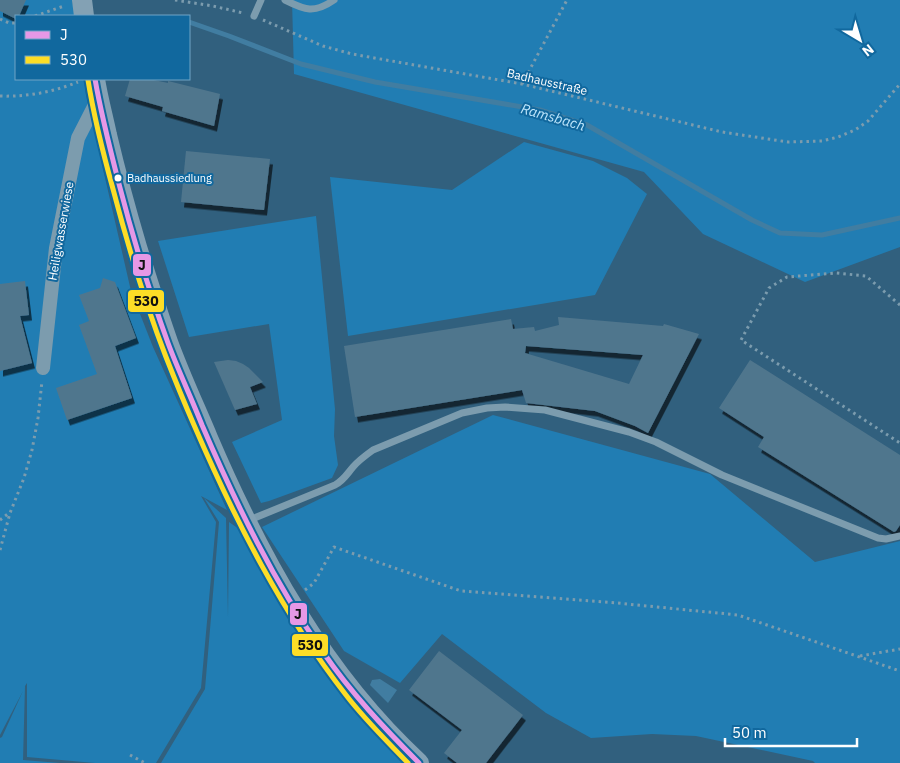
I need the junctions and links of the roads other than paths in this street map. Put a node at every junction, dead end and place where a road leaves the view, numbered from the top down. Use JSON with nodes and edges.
{"nodes":[{"id":1,"x":261,"y":0,"type":"edge"},
{"id":2,"x":285,"y":0,"type":"edge"},
{"id":3,"x":334,"y":0,"type":"edge"},
{"id":4,"x":254,"y":16,"type":"road end"},
{"id":5,"x":88,"y":80,"type":"edge"},
{"id":6,"x":98,"y":99,"type":"junction"},
{"id":7,"x":43,"y":368,"type":"road end"},
{"id":8,"x":250,"y":528,"type":"junction"},
{"id":9,"x":900,"y":536,"type":"edge"},
{"id":10,"x":419,"y":763,"type":"edge"}],
"edges":[{"from":1,"to":4,"type":"lane"},
{"from":2,"to":3,"type":"lane"},
{"from":5,"to":6,"type":"main road"},
{"from":6,"to":7,"type":"street","name":"Heiligwasserwiese"},
{"from":6,"to":8,"type":"main road"},
{"from":8,"to":9,"type":"lane"},
{"from":8,"to":10,"type":"main road"}]}
